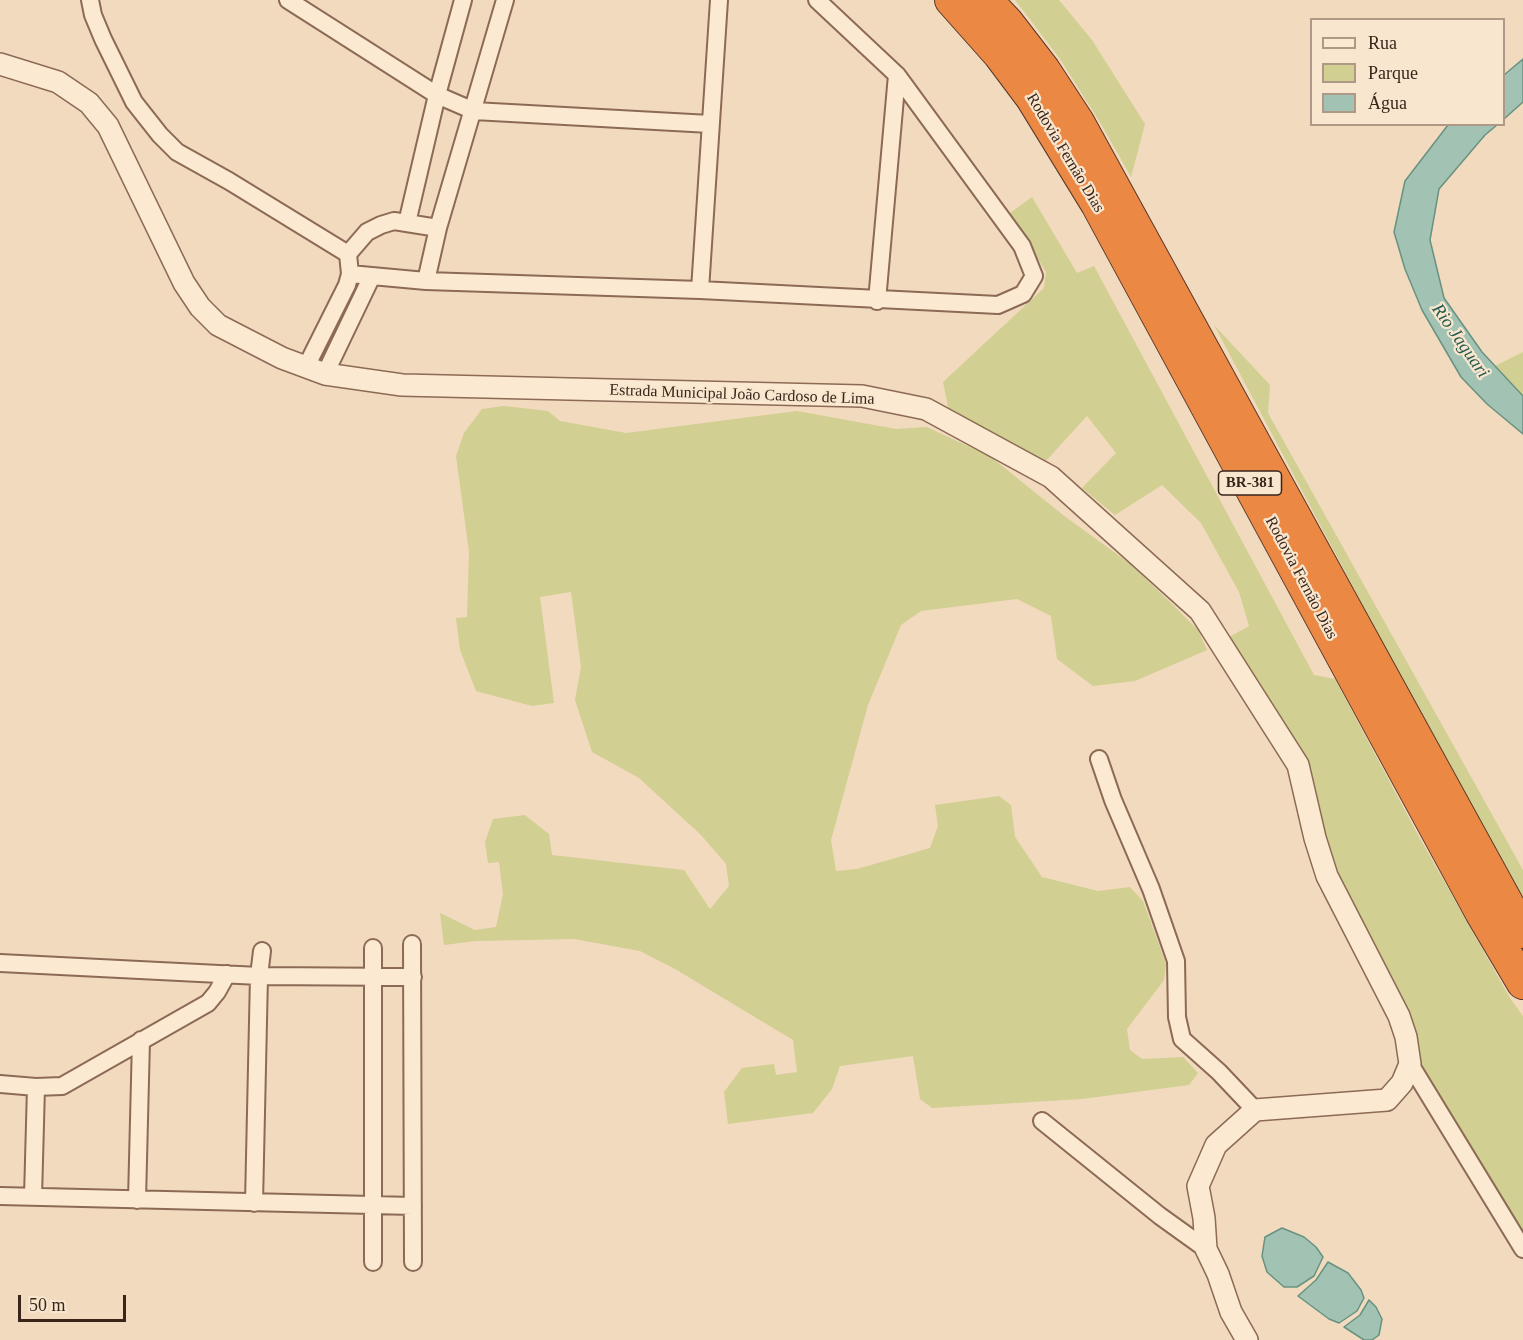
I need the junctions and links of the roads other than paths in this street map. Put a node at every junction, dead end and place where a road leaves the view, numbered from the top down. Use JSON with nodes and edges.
{"nodes":[{"id":1,"x":90,"y":0,"type":"edge"},
{"id":2,"x":288,"y":0,"type":"edge"},
{"id":3,"x":463,"y":0,"type":"edge"},
{"id":4,"x":505,"y":0,"type":"edge"},
{"id":5,"x":719,"y":0,"type":"edge"},
{"id":6,"x":817,"y":0,"type":"edge"},
{"id":7,"x":951,"y":0,"type":"edge"},
{"id":8,"x":986,"y":0,"type":"edge"},
{"id":9,"x":0,"y":64,"type":"edge"},
{"id":10,"x":897,"y":75,"type":"junction"},
{"id":11,"x":437,"y":95,"type":"junction"},
{"id":12,"x":474,"y":111,"type":"junction"},
{"id":13,"x":710,"y":124,"type":"junction"},
{"id":14,"x":407,"y":223,"type":"junction"},
{"id":15,"x":438,"y":228,"type":"junction"},
{"id":16,"x":348,"y":254,"type":"junction"},
{"id":17,"x":350,"y":274,"type":"junction"},
{"id":18,"x":372,"y":276,"type":"junction"},
{"id":19,"x":426,"y":281,"type":"junction"},
{"id":20,"x":700,"y":290,"type":"junction"},
{"id":21,"x":877,"y":301,"type":"junction"},
{"id":22,"x":315,"y":371,"type":"junction"},
{"id":23,"x":1099,"y":759,"type":"dead end"},
{"id":24,"x":1523,"y":932,"type":"edge"},
{"id":25,"x":412,"y":945,"type":"dead end"},
{"id":26,"x":373,"y":948,"type":"dead end"},
{"id":27,"x":262,"y":951,"type":"dead end"},
{"id":28,"x":0,"y":963,"type":"edge"},
{"id":29,"x":227,"y":974,"type":"junction"},
{"id":30,"x":259,"y":976,"type":"junction"},
{"id":31,"x":373,"y":976,"type":"junction"},
{"id":32,"x":413,"y":977,"type":"junction"},
{"id":33,"x":1523,"y":983,"type":"edge"},
{"id":34,"x":141,"y":1041,"type":"junction"},
{"id":35,"x":1410,"y":1064,"type":"junction"},
{"id":36,"x":0,"y":1084,"type":"edge"},
{"id":37,"x":36,"y":1087,"type":"junction"},
{"id":38,"x":1255,"y":1110,"type":"junction"},
{"id":39,"x":1042,"y":1121,"type":"dead end"},
{"id":40,"x":0,"y":1196,"type":"edge"},
{"id":41,"x":33,"y":1197,"type":"junction"},
{"id":42,"x":137,"y":1200,"type":"junction"},
{"id":43,"x":254,"y":1203,"type":"junction"},
{"id":44,"x":373,"y":1206,"type":"junction"},
{"id":45,"x":413,"y":1206,"type":"junction"},
{"id":46,"x":1523,"y":1248,"type":"edge"},
{"id":47,"x":1206,"y":1249,"type":"junction"},
{"id":48,"x":373,"y":1262,"type":"dead end"},
{"id":49,"x":413,"y":1262,"type":"dead end"},
{"id":50,"x":1247,"y":1340,"type":"edge"}],
"edges":[{"from":1,"to":16,"type":"street"},
{"from":2,"to":11,"type":"street"},
{"from":3,"to":11,"type":"street"},
{"from":4,"to":12,"type":"street"},
{"from":5,"to":13,"type":"street"},
{"from":6,"to":10,"type":"street"},
{"from":7,"to":33,"type":"highway","name":"Rodovia Fernão Dias","number":"BR-381"},
{"from":8,"to":24,"type":"highway","name":"Rodovia Fernão Dias","number":"BR-381"},
{"from":9,"to":22,"type":"street","name":"Estrada Municipal João Cardoso de Lima"},
{"from":10,"to":21,"type":"street"},
{"from":10,"to":21,"type":"street"},
{"from":11,"to":12,"type":"street"},
{"from":11,"to":14,"type":"street"},
{"from":12,"to":13,"type":"street"},
{"from":12,"to":15,"type":"street"},
{"from":13,"to":20,"type":"street"},
{"from":14,"to":15,"type":"street"},
{"from":14,"to":16,"type":"street"},
{"from":15,"to":19,"type":"street"},
{"from":16,"to":17,"type":"street"},
{"from":17,"to":18,"type":"street"},
{"from":17,"to":22,"type":"street"},
{"from":18,"to":19,"type":"street"},
{"from":18,"to":22,"type":"street"},
{"from":19,"to":20,"type":"street"},
{"from":20,"to":21,"type":"street"},
{"from":22,"to":35,"type":"street","name":"Estrada Municipal João Cardoso de Lima"},
{"from":23,"to":38,"type":"street"},
{"from":25,"to":32,"type":"street"},
{"from":26,"to":31,"type":"street"},
{"from":27,"to":30,"type":"street"},
{"from":28,"to":29,"type":"street"},
{"from":29,"to":30,"type":"street"},
{"from":29,"to":34,"type":"street"},
{"from":30,"to":31,"type":"street"},
{"from":30,"to":43,"type":"street"},
{"from":31,"to":32,"type":"street"},
{"from":31,"to":44,"type":"street"},
{"from":32,"to":45,"type":"street"},
{"from":34,"to":37,"type":"street"},
{"from":34,"to":42,"type":"street"},
{"from":35,"to":38,"type":"street"},
{"from":35,"to":46,"type":"street"},
{"from":36,"to":37,"type":"street"},
{"from":37,"to":41,"type":"street"},
{"from":38,"to":47,"type":"street"},
{"from":39,"to":47,"type":"street"},
{"from":40,"to":41,"type":"street"},
{"from":41,"to":42,"type":"street"},
{"from":42,"to":43,"type":"street"},
{"from":43,"to":44,"type":"street"},
{"from":44,"to":45,"type":"street"},
{"from":44,"to":48,"type":"street"},
{"from":45,"to":49,"type":"street"},
{"from":47,"to":50,"type":"street"}]}
